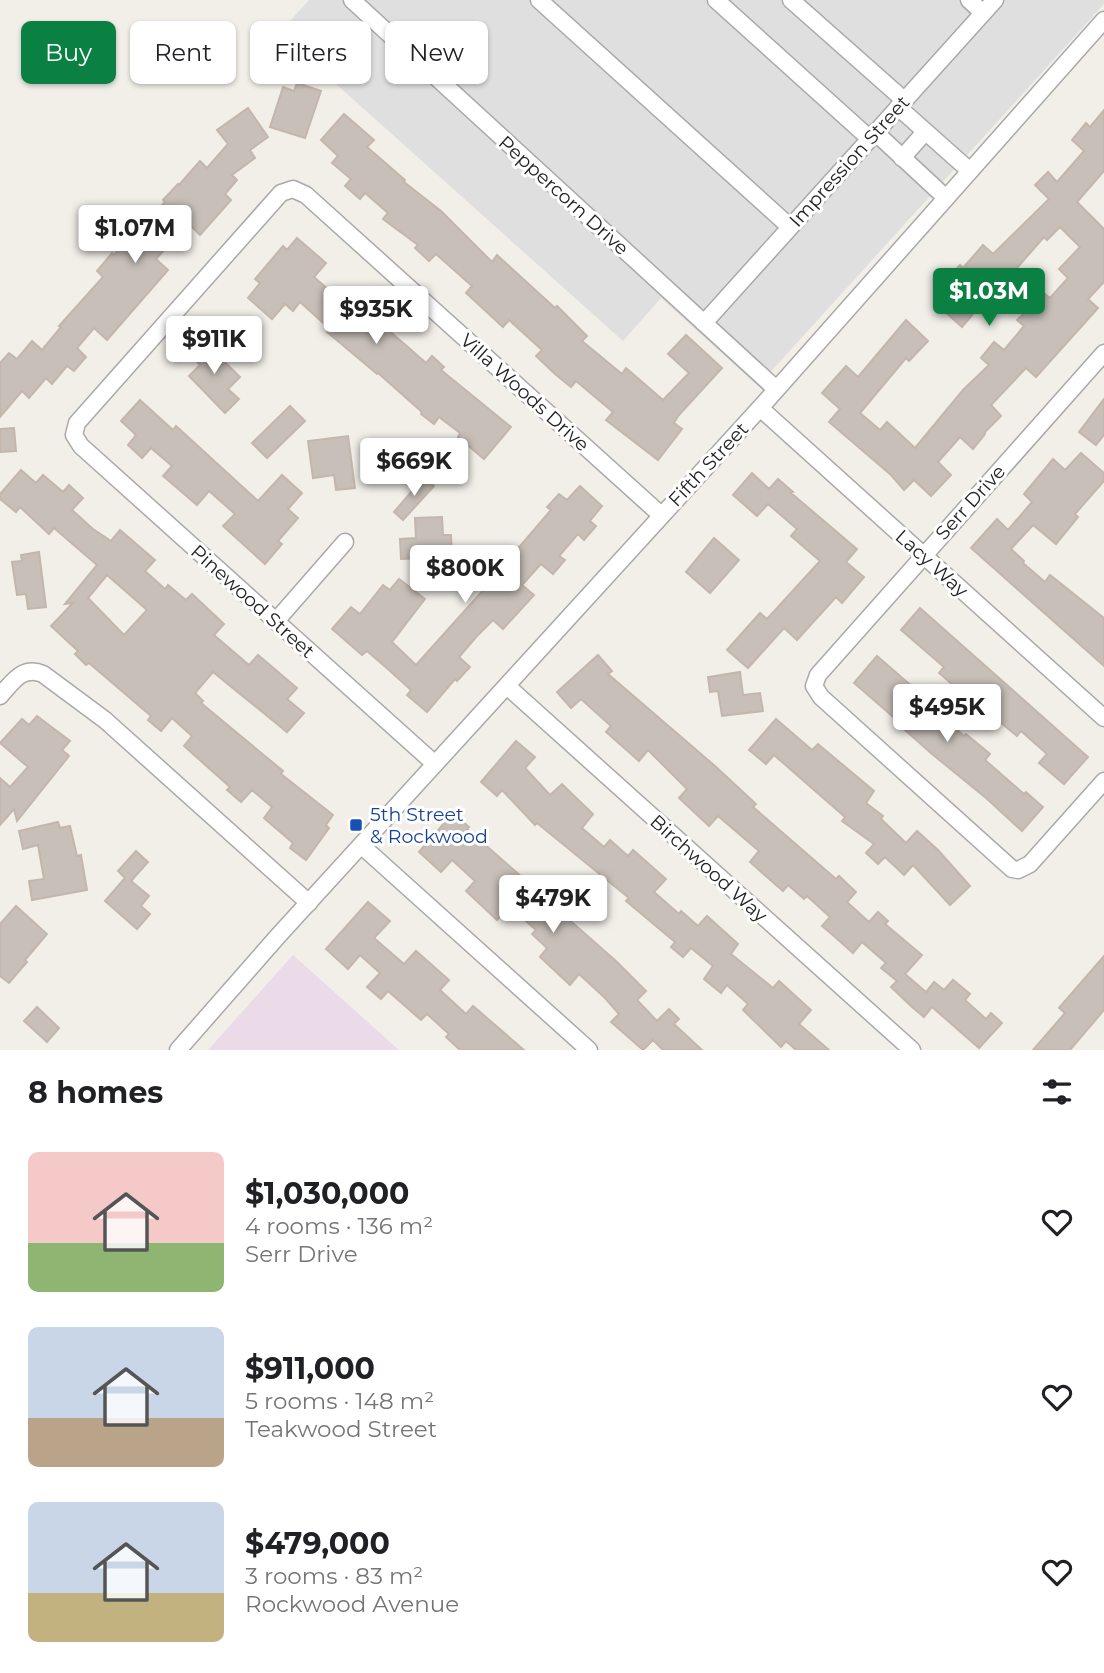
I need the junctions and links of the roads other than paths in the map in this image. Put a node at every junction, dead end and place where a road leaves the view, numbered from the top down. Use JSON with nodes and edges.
{"nodes":[{"id":1,"x":352,"y":0,"type":"edge"},
{"id":2,"x":539,"y":0,"type":"edge"},
{"id":3,"x":716,"y":0,"type":"edge"},
{"id":4,"x":790,"y":0,"type":"edge"},
{"id":5,"x":969,"y":0,"type":"edge"},
{"id":6,"x":995,"y":0,"type":"edge"},
{"id":7,"x":983,"y":13,"type":"junction"},
{"id":8,"x":1104,"y":20,"type":"edge"},
{"id":9,"x":901,"y":104,"type":"junction"},
{"id":10,"x":925,"y":132,"type":"junction"},
{"id":11,"x":872,"y":135,"type":"junction"},
{"id":12,"x":902,"y":158,"type":"junction"},
{"id":13,"x":970,"y":171,"type":"junction"},
{"id":14,"x":946,"y":198,"type":"junction"},
{"id":15,"x":789,"y":226,"type":"junction"},
{"id":16,"x":704,"y":323,"type":"junction"},
{"id":17,"x":1104,"y":353,"type":"edge"},
{"id":18,"x":776,"y":390,"type":"junction"},
{"id":19,"x":760,"y":408,"type":"junction"},
{"id":20,"x":74,"y":435,"type":"joint"},
{"id":21,"x":661,"y":515,"type":"junction"},
{"id":22,"x":345,"y":542,"type":"dead end"},
{"id":23,"x":922,"y":555,"type":"junction"},
{"id":24,"x":276,"y":621,"type":"junction"},
{"id":25,"x":507,"y":686,"type":"junction"},
{"id":26,"x":0,"y":696,"type":"edge"},
{"id":27,"x":1104,"y":718,"type":"edge"},
{"id":28,"x":435,"y":764,"type":"junction"},
{"id":29,"x":1104,"y":781,"type":"edge"},
{"id":30,"x":362,"y":846,"type":"junction"},
{"id":31,"x":309,"y":903,"type":"junction"},
{"id":32,"x":178,"y":1050,"type":"edge"},
{"id":33,"x":589,"y":1050,"type":"edge"},
{"id":34,"x":912,"y":1050,"type":"edge"}],
"edges":[{"from":1,"to":16,"type":"street","name":"Peppercorn Drive"},
{"from":2,"to":15,"type":"street"},
{"from":3,"to":11,"type":"street"},
{"from":4,"to":9,"type":"street"},
{"from":5,"to":7,"type":"street"},
{"from":6,"to":7,"type":"street","name":"Impression Street"},
{"from":7,"to":9,"type":"street","name":"Impression Street"},
{"from":8,"to":13,"type":"street","name":"Fifth Street"},
{"from":9,"to":10,"type":"street"},
{"from":9,"to":11,"type":"street","name":"Impression Street"},
{"from":10,"to":12,"type":"street"},
{"from":10,"to":13,"type":"street"},
{"from":11,"to":12,"type":"street"},
{"from":11,"to":15,"type":"street","name":"Impression Street"},
{"from":12,"to":14,"type":"street"},
{"from":13,"to":14,"type":"street","name":"Fifth Street"},
{"from":14,"to":18,"type":"street","name":"Fifth Street"},
{"from":15,"to":16,"type":"street","name":"Impression Street"},
{"from":16,"to":18,"type":"street","name":"Peppercorn Drive"},
{"from":17,"to":23,"type":"street","name":"Serr Drive"},
{"from":18,"to":19,"type":"street","name":"Fifth Street"},
{"from":19,"to":21,"type":"street","name":"Fifth Street"},
{"from":19,"to":23,"type":"street","name":"Lacy Way"},
{"from":20,"to":21,"type":"street","name":"Villa Woods Drive"},
{"from":20,"to":24,"type":"street","name":"Pinewood Street"},
{"from":21,"to":25,"type":"street","name":"Fifth Street"},
{"from":22,"to":24,"type":"street"},
{"from":23,"to":27,"type":"street","name":"Lacy Way"},
{"from":23,"to":29,"type":"street","name":"Serr Drive"},
{"from":24,"to":28,"type":"street","name":"Pinewood Street"},
{"from":25,"to":28,"type":"street","name":"Fifth Street"},
{"from":25,"to":34,"type":"street","name":"Birchwood Way"},
{"from":26,"to":31,"type":"street"},
{"from":28,"to":30,"type":"street","name":"Fifth Street"},
{"from":30,"to":31,"type":"street","name":"Fifth Street"},
{"from":30,"to":33,"type":"street"},
{"from":31,"to":32,"type":"street","name":"Fifth Street"}]}
